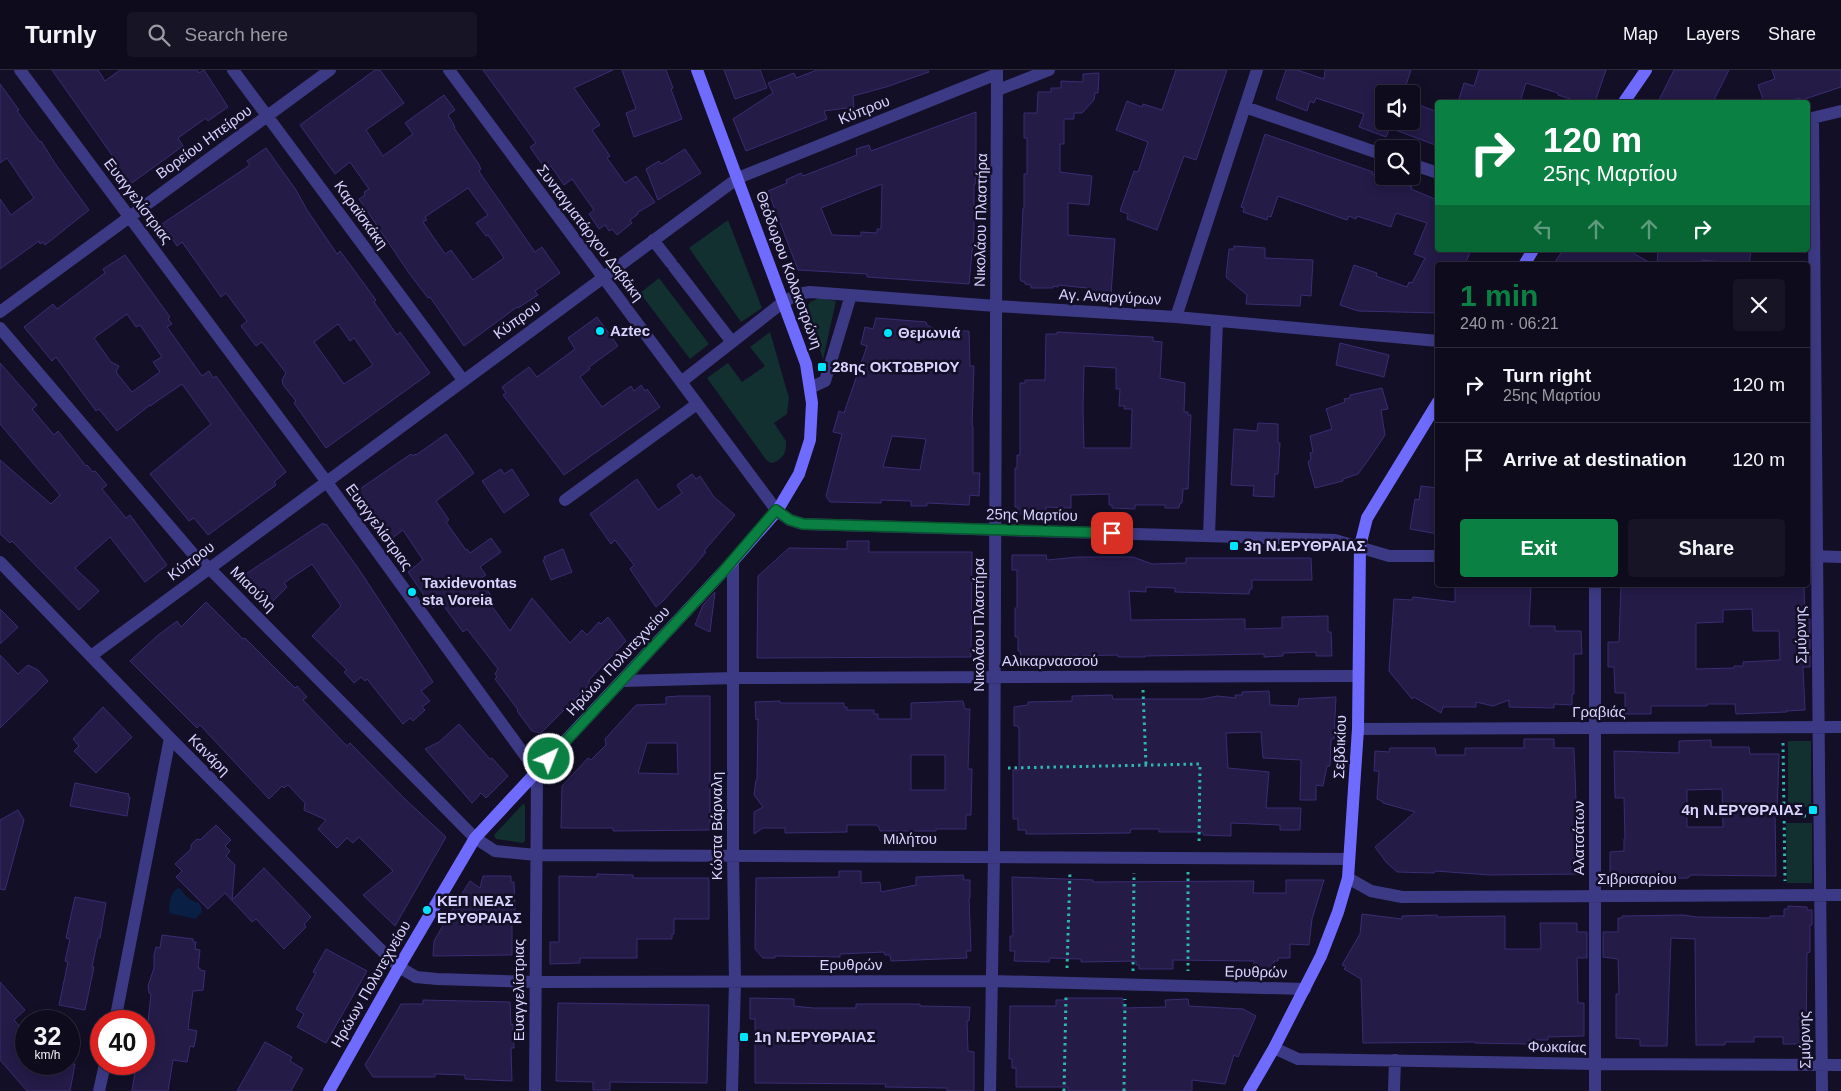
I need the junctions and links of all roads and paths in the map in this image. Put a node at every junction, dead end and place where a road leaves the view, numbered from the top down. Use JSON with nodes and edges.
{"nodes":[{"id":1,"x":20,"y":70,"type":"edge"},
{"id":2,"x":233,"y":70,"type":"edge"},
{"id":3,"x":330,"y":70,"type":"edge"},
{"id":4,"x":449,"y":70,"type":"edge"},
{"id":5,"x":697,"y":70,"type":"edge"},
{"id":6,"x":1049,"y":70,"type":"edge"},
{"id":7,"x":1257,"y":70,"type":"edge"},
{"id":8,"x":1646,"y":70,"type":"edge"},
{"id":9,"x":997,"y":72,"type":"edge"},
{"id":10,"x":998,"y":90,"type":"junction"},
{"id":11,"x":1625,"y":100,"type":"edge"},
{"id":12,"x":1245,"y":107,"type":"junction"},
{"id":13,"x":1841,"y":111,"type":"edge"},
{"id":14,"x":267,"y":116,"type":"junction"},
{"id":15,"x":1810,"y":119,"type":"edge"},
{"id":16,"x":1375,"y":152,"type":"edge"},
{"id":17,"x":1420,"y":167,"type":"edge"},
{"id":18,"x":1435,"y":172,"type":"edge"},
{"id":19,"x":738,"y":178,"type":"junction"},
{"id":20,"x":129,"y":217,"type":"junction"},
{"id":21,"x":653,"y":240,"type":"junction"},
{"id":22,"x":603,"y":277,"type":"junction"},
{"id":23,"x":850,"y":295,"type":"junction"},
{"id":24,"x":782,"y":303,"type":"junction"},
{"id":25,"x":996,"y":306,"type":"junction"},
{"id":26,"x":0,"y":312,"type":"edge"},
{"id":27,"x":1176,"y":317,"type":"junction"},
{"id":28,"x":1217,"y":321,"type":"junction"},
{"id":29,"x":0,"y":328,"type":"edge"},
{"id":30,"x":1435,"y":341,"type":"edge"},
{"id":31,"x":732,"y":342,"type":"junction"},
{"id":32,"x":463,"y":380,"type":"junction"},
{"id":33,"x":681,"y":382,"type":"junction"},
{"id":34,"x":810,"y":388,"type":"junction"},
{"id":35,"x":697,"y":404,"type":"junction"},
{"id":36,"x":1435,"y":407,"type":"edge"},
{"id":37,"x":326,"y":481,"type":"junction"},
{"id":38,"x":565,"y":500,"type":"dead end"},
{"id":39,"x":776,"y":510,"type":"junction"},
{"id":40,"x":996,"y":530,"type":"junction"},
{"id":41,"x":1210,"y":535,"type":"junction"},
{"id":42,"x":1360,"y":546,"type":"junction"},
{"id":43,"x":1435,"y":556,"type":"edge"},
{"id":44,"x":1812,"y":556,"type":"edge"},
{"id":45,"x":1841,"y":557,"type":"edge"},
{"id":46,"x":733,"y":561,"type":"junction"},
{"id":47,"x":0,"y":562,"type":"edge"},
{"id":48,"x":209,"y":568,"type":"junction"},
{"id":49,"x":1595,"y":587,"type":"edge"},
{"id":50,"x":91,"y":656,"type":"junction"},
{"id":51,"x":1358,"y":676,"type":"junction"},
{"id":52,"x":1142,"y":677,"type":"junction"},
{"id":53,"x":734,"y":678,"type":"junction"},
{"id":54,"x":995,"y":678,"type":"junction"},
{"id":55,"x":622,"y":681,"type":"junction"},
{"id":56,"x":1783,"y":727,"type":"junction"},
{"id":57,"x":1818,"y":727,"type":"junction"},
{"id":58,"x":1841,"y":727,"type":"edge"},
{"id":59,"x":1595,"y":728,"type":"junction"},
{"id":60,"x":1358,"y":729,"type":"junction"},
{"id":61,"x":170,"y":738,"type":"junction"},
{"id":62,"x":1146,"y":765,"type":"junction"},
{"id":63,"x":994,"y":768,"type":"junction"},
{"id":64,"x":537,"y":772,"type":"junction"},
{"id":65,"x":1784,"y":815,"type":"junction"},
{"id":66,"x":1819,"y":816,"type":"junction"},
{"id":67,"x":476,"y":838,"type":"junction"},
{"id":68,"x":536,"y":855,"type":"junction"},
{"id":69,"x":733,"y":855,"type":"junction"},
{"id":70,"x":994,"y":856,"type":"junction"},
{"id":71,"x":1193,"y":857,"type":"junction"},
{"id":72,"x":1349,"y":858,"type":"junction"},
{"id":73,"x":1070,"y":874,"type":"dead end"},
{"id":74,"x":1348,"y":878,"type":"junction"},
{"id":75,"x":1134,"y":879,"type":"dead end"},
{"id":76,"x":1595,"y":895,"type":"junction"},
{"id":77,"x":1785,"y":895,"type":"junction"},
{"id":78,"x":1820,"y":895,"type":"junction"},
{"id":79,"x":1841,"y":895,"type":"edge"},
{"id":80,"x":399,"y":967,"type":"junction"},
{"id":81,"x":535,"y":982,"type":"junction"},
{"id":82,"x":735,"y":982,"type":"junction"},
{"id":83,"x":992,"y":982,"type":"junction"},
{"id":84,"x":1066,"y":983,"type":"junction"},
{"id":85,"x":1129,"y":985,"type":"junction"},
{"id":86,"x":1188,"y":986,"type":"junction"},
{"id":87,"x":1305,"y":989,"type":"junction"},
{"id":88,"x":116,"y":1010,"type":"edge"},
{"id":89,"x":1274,"y":1048,"type":"junction"},
{"id":90,"x":1394,"y":1060,"type":"junction"},
{"id":91,"x":1595,"y":1064,"type":"junction"},
{"id":92,"x":1822,"y":1065,"type":"junction"},
{"id":93,"x":1841,"y":1066,"type":"edge"},
{"id":94,"x":103,"y":1075,"type":"edge"},
{"id":95,"x":99,"y":1091,"type":"edge"},
{"id":96,"x":329,"y":1091,"type":"edge"},
{"id":97,"x":535,"y":1091,"type":"edge"},
{"id":98,"x":732,"y":1091,"type":"edge"},
{"id":99,"x":990,"y":1091,"type":"edge"},
{"id":100,"x":1064,"y":1091,"type":"edge"},
{"id":101,"x":1124,"y":1091,"type":"edge"},
{"id":102,"x":1249,"y":1091,"type":"edge"},
{"id":103,"x":1394,"y":1091,"type":"edge"},
{"id":104,"x":1595,"y":1091,"type":"edge"},
{"id":105,"x":1822,"y":1091,"type":"edge"}],
"edges":[{"from":1,"to":20,"type":"street","name":"Ευαγγελίστριας"},
{"from":2,"to":14,"type":"street","name":"Καραϊσκάκη"},
{"from":3,"to":14,"type":"street","name":"Βορείου Ηπείρου"},
{"from":4,"to":22,"type":"street","name":"Συνταγματάρχου Δαβάκη"},
{"from":5,"to":19,"type":"street","name":"Θεόδωρου Κολοκοτρώνη"},
{"from":6,"to":10,"type":"street"},
{"from":7,"to":12,"type":"street"},
{"from":8,"to":11,"type":"street"},
{"from":9,"to":10,"type":"street","name":"Νικολάου Πλαστήρα"},
{"from":9,"to":19,"type":"street","name":"Κύπρου"},
{"from":10,"to":25,"type":"street","name":"Νικολάου Πλαστήρα"},
{"from":12,"to":16,"type":"street"},
{"from":12,"to":27,"type":"street"},
{"from":13,"to":15,"type":"street"},
{"from":14,"to":20,"type":"street","name":"Βορείου Ηπείρου"},
{"from":14,"to":32,"type":"street","name":"Καραϊσκάκη"},
{"from":15,"to":44,"type":"street","name":"Σμύρνης"},
{"from":17,"to":18,"type":"street"},
{"from":19,"to":21,"type":"street","name":"Κύπρου"},
{"from":19,"to":24,"type":"street","name":"Θεόδωρου Κολοκοτρώνη"},
{"from":20,"to":26,"type":"street","name":"Βορείου Ηπείρου"},
{"from":20,"to":37,"type":"street","name":"Ευαγγελίστριας"},
{"from":21,"to":22,"type":"street","name":"Κύπρου"},
{"from":21,"to":31,"type":"street"},
{"from":22,"to":32,"type":"street","name":"Κύπρου"},
{"from":22,"to":33,"type":"street","name":"Συνταγματάρχου Δαβάκη"},
{"from":23,"to":24,"type":"street","name":"Αγ. Αναργύρων"},
{"from":23,"to":25,"type":"street","name":"Αγ. Αναργύρων"},
{"from":23,"to":34,"type":"street"},
{"from":24,"to":31,"type":"street","name":"Αγ. Αναργύρων"},
{"from":24,"to":34,"type":"street","name":"Θεόδωρου Κολοκοτρώνη"},
{"from":25,"to":27,"type":"street","name":"Αγ. Αναργύρων"},
{"from":25,"to":40,"type":"street","name":"Νικολάου Πλαστήρα"},
{"from":27,"to":28,"type":"street","name":"Αγ. Αναργύρων"},
{"from":28,"to":30,"type":"street","name":"Αγ. Αναργύρων"},
{"from":28,"to":41,"type":"street"},
{"from":29,"to":48,"type":"street","name":"Μιαούλη"},
{"from":31,"to":33,"type":"street","name":"Αγ. Αναργύρων"},
{"from":32,"to":37,"type":"street","name":"Κύπρου"},
{"from":33,"to":35,"type":"street","name":"Συνταγματάρχου Δαβάκη"},
{"from":34,"to":39,"type":"street","name":"Θεόδωρου Κολοκοτρώνη"},
{"from":35,"to":38,"type":"street"},
{"from":35,"to":39,"type":"street","name":"Συνταγματάρχου Δαβάκη"},
{"from":36,"to":42,"type":"street","name":"Σεβδικίου"},
{"from":37,"to":48,"type":"street","name":"Κύπρου"},
{"from":37,"to":64,"type":"street","name":"Ευαγγελίστριας"},
{"from":39,"to":40,"type":"street","name":"25ης Μαρτίου"},
{"from":39,"to":46,"type":"street","name":"Ηρώων Πολυτεχνείου"},
{"from":40,"to":41,"type":"street","name":"25ης Μαρτίου"},
{"from":40,"to":54,"type":"street","name":"Νικολάου Πλαστήρα"},
{"from":41,"to":42,"type":"street","name":"25ης Μαρτίου"},
{"from":42,"to":43,"type":"street","name":"25ης Μαρτίου"},
{"from":42,"to":51,"type":"street","name":"Σεβδικίου"},
{"from":44,"to":45,"type":"street"},
{"from":44,"to":57,"type":"street","name":"Σμύρνης"},
{"from":46,"to":53,"type":"street","name":"Κώστα Βάρναλη"},
{"from":46,"to":55,"type":"street","name":"Ηρώων Πολυτεχνείου"},
{"from":47,"to":50,"type":"street","name":"Κανάρη"},
{"from":48,"to":50,"type":"street","name":"Κύπρου"},
{"from":48,"to":67,"type":"street","name":"Μιαούλη"},
{"from":49,"to":59,"type":"street","name":"Αλατσάτων"},
{"from":50,"to":61,"type":"street","name":"Κανάρη"},
{"from":51,"to":52,"type":"street","name":"Αλικαρνασσού"},
{"from":51,"to":60,"type":"street","name":"Σεβδικίου"},
{"from":52,"to":54,"type":"street","name":"Αλικαρνασσού"},
{"from":52,"to":62,"type":"path"},
{"from":53,"to":54,"type":"street","name":"Αλικαρνασσού"},
{"from":53,"to":55,"type":"street","name":"Αλικαρνασσού"},
{"from":53,"to":69,"type":"street","name":"Κώστα Βάρναλη"},
{"from":54,"to":63,"type":"street","name":"Νικολάου Πλαστήρα"},
{"from":55,"to":64,"type":"street","name":"Ηρώων Πολυτεχνείου"},
{"from":56,"to":57,"type":"street","name":"Γραβιάς"},
{"from":56,"to":59,"type":"street","name":"Γραβιάς"},
{"from":56,"to":65,"type":"path"},
{"from":57,"to":58,"type":"street","name":"Γραβιάς"},
{"from":57,"to":66,"type":"street","name":"Σμύρνης"},
{"from":59,"to":60,"type":"street","name":"Γραβιάς"},
{"from":59,"to":76,"type":"street","name":"Αλατσάτων"},
{"from":60,"to":72,"type":"street","name":"Σεβδικίου"},
{"from":61,"to":80,"type":"street","name":"Κανάρη"},
{"from":61,"to":88,"type":"street"},
{"from":62,"to":63,"type":"path"},
{"from":62,"to":71,"type":"path"},
{"from":63,"to":70,"type":"street","name":"Νικολάου Πλαστήρα"},
{"from":64,"to":67,"type":"street","name":"Ηρώων Πολυτεχνείου"},
{"from":64,"to":68,"type":"street","name":"Ευαγγελίστριας"},
{"from":65,"to":66,"type":"path"},
{"from":65,"to":77,"type":"path"},
{"from":66,"to":78,"type":"street","name":"Σμύρνης"},
{"from":67,"to":68,"type":"street","name":"Μιλήτου"},
{"from":67,"to":80,"type":"street","name":"Ηρώων Πολυτεχνείου"},
{"from":68,"to":69,"type":"street","name":"Μιλήτου"},
{"from":68,"to":81,"type":"street","name":"Ευαγγελίστριας"},
{"from":69,"to":70,"type":"street","name":"Μιλήτου"},
{"from":69,"to":82,"type":"street","name":"Κώστα Βάρναλη"},
{"from":70,"to":71,"type":"street","name":"Μιλήτου"},
{"from":70,"to":83,"type":"street","name":"Νικολάου Πλαστήρα"},
{"from":71,"to":72,"type":"street","name":"Μιλήτου"},
{"from":71,"to":86,"type":"path"},
{"from":72,"to":74,"type":"street","name":"Σεβδικίου"},
{"from":73,"to":84,"type":"path"},
{"from":74,"to":76,"type":"street","name":"Σιβρισαρίου"},
{"from":74,"to":87,"type":"street","name":"Σεβδικίου"},
{"from":75,"to":85,"type":"path"},
{"from":76,"to":77,"type":"street","name":"Σιβρισαρίου"},
{"from":76,"to":91,"type":"street","name":"Αλατσάτων"},
{"from":77,"to":78,"type":"street","name":"Σιβρισαρίου"},
{"from":78,"to":79,"type":"street","name":"Σιβρισαρίου"},
{"from":78,"to":92,"type":"street","name":"Σμύρνης"},
{"from":80,"to":81,"type":"street","name":"Ερυθρών"},
{"from":80,"to":96,"type":"street","name":"Ηρώων Πολυτεχνείου"},
{"from":81,"to":82,"type":"street","name":"Ερυθρών"},
{"from":81,"to":97,"type":"street","name":"Ευαγγελίστριας"},
{"from":82,"to":83,"type":"street","name":"Ερυθρών"},
{"from":82,"to":98,"type":"street","name":"Κώστα Βάρναλη"},
{"from":83,"to":84,"type":"street","name":"Ερυθρών"},
{"from":83,"to":99,"type":"street","name":"Νικολάου Πλαστήρα"},
{"from":84,"to":85,"type":"street","name":"Ερυθρών"},
{"from":84,"to":100,"type":"path"},
{"from":85,"to":86,"type":"street","name":"Ερυθρών"},
{"from":85,"to":101,"type":"path"},
{"from":86,"to":87,"type":"street","name":"Ερυθρών"},
{"from":87,"to":89,"type":"street","name":"Σεβδικίου"},
{"from":89,"to":90,"type":"street","name":"Φωκαίας"},
{"from":89,"to":102,"type":"street","name":"Σεβδικίου"},
{"from":90,"to":91,"type":"street","name":"Φωκαίας"},
{"from":90,"to":103,"type":"street"},
{"from":91,"to":92,"type":"street","name":"Φωκαίας"},
{"from":91,"to":104,"type":"street","name":"Αλατσάτων"},
{"from":92,"to":93,"type":"street","name":"Φωκαίας"},
{"from":92,"to":105,"type":"street","name":"Σμύρνης"},
{"from":94,"to":95,"type":"street"}]}
